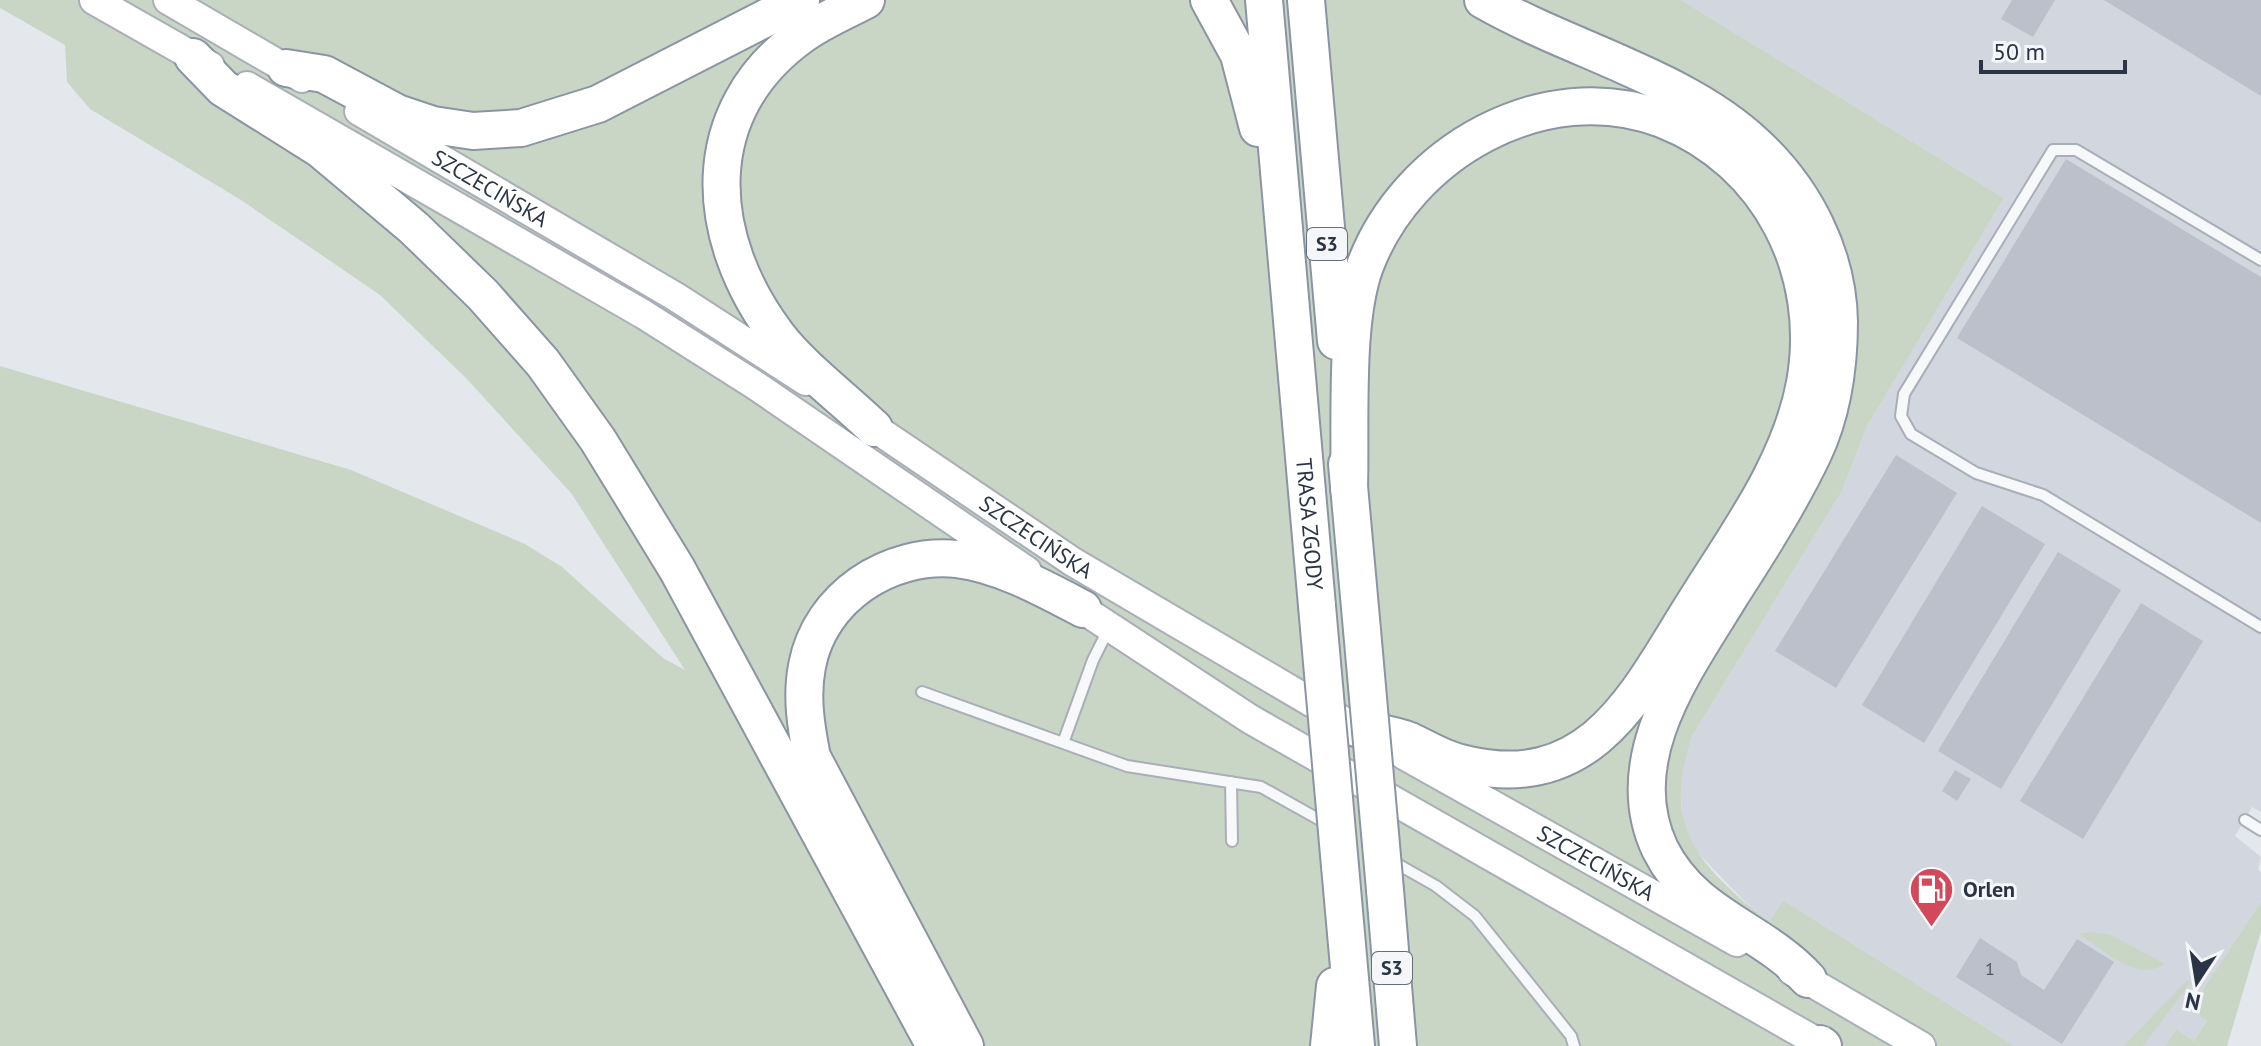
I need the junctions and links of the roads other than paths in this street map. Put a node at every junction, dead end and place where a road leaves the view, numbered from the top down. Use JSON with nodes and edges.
{"nodes":[{"id":1,"x":94,"y":0,"type":"edge"},
{"id":2,"x":168,"y":0,"type":"edge"},
{"id":3,"x":801,"y":0,"type":"edge"},
{"id":4,"x":866,"y":0,"type":"edge"},
{"id":5,"x":1209,"y":0,"type":"edge"},
{"id":6,"x":1264,"y":0,"type":"edge"},
{"id":7,"x":1306,"y":0,"type":"edge"},
{"id":8,"x":1483,"y":0,"type":"edge"},
{"id":9,"x":193,"y":57,"type":"junction"},
{"id":10,"x":286,"y":68,"type":"junction"},
{"id":11,"x":2261,"y":260,"type":"edge"},
{"id":12,"x":1289,"y":282,"type":"junction"},
{"id":13,"x":874,"y":428,"type":"junction"},
{"id":14,"x":1349,"y":488,"type":"junction"},
{"id":15,"x":1096,"y":618,"type":"junction"},
{"id":16,"x":2261,"y":627,"type":"edge"},
{"id":17,"x":922,"y":692,"type":"dead end"},
{"id":18,"x":1356,"y":728,"type":"junction"},
{"id":19,"x":1063,"y":743,"type":"junction"},
{"id":20,"x":1231,"y":782,"type":"junction"},
{"id":21,"x":2245,"y":820,"type":"dead end"},
{"id":22,"x":2261,"y":830,"type":"edge"},
{"id":23,"x":1232,"y":841,"type":"dead end"},
{"id":24,"x":1352,"y":850,"type":"junction"},
{"id":25,"x":1344,"y":905,"type":"junction"},
{"id":26,"x":1808,"y":979,"type":"junction"},
{"id":27,"x":1822,"y":1045,"type":"edge"},
{"id":28,"x":935,"y":1046,"type":"edge"},
{"id":29,"x":965,"y":1046,"type":"edge"},
{"id":30,"x":1329,"y":1046,"type":"edge"},
{"id":31,"x":1356,"y":1046,"type":"edge"},
{"id":32,"x":1398,"y":1046,"type":"edge"},
{"id":33,"x":1574,"y":1046,"type":"edge"},
{"id":34,"x":1921,"y":1046,"type":"edge"}],
"edges":[{"from":1,"to":9,"type":"main road","name":"SZCZECIŃSKA"},
{"from":2,"to":10,"type":"main road","name":"SZCZECIŃSKA"},
{"from":3,"to":10,"type":"highway"},
{"from":4,"to":13,"type":"highway"},
{"from":5,"to":12,"type":"highway"},
{"from":6,"to":12,"type":"highway","name":"TRASA ZGODY","number":"S3"},
{"from":7,"to":14,"type":"highway","name":"TRASA ZGODY","number":"S3"},
{"from":8,"to":26,"type":"highway"},
{"from":9,"to":15,"type":"main road","name":"SZCZECIŃSKA"},
{"from":9,"to":28,"type":"highway"},
{"from":10,"to":13,"type":"main road","name":"SZCZECIŃSKA"},
{"from":11,"to":16,"type":"lane"},
{"from":12,"to":24,"type":"highway","name":"TRASA ZGODY","number":"S3","bridge":true},
{"from":13,"to":18,"type":"main road","name":"SZCZECIŃSKA"},
{"from":14,"to":18,"type":"highway"},
{"from":14,"to":32,"type":"highway","name":"TRASA ZGODY","number":"S3","bridge":true},
{"from":15,"to":19,"type":"lane"},
{"from":15,"to":27,"type":"main road","name":"SZCZECIŃSKA"},
{"from":15,"to":29,"type":"highway"},
{"from":17,"to":19,"type":"lane"},
{"from":18,"to":26,"type":"main road","name":"SZCZECIŃSKA"},
{"from":19,"to":20,"type":"lane"},
{"from":20,"to":23,"type":"lane"},
{"from":20,"to":24,"type":"lane"},
{"from":21,"to":22,"type":"lane"},
{"from":24,"to":25,"type":"highway","name":"TRASA ZGODY","number":"S3"},
{"from":24,"to":33,"type":"lane"},
{"from":25,"to":30,"type":"highway"},
{"from":25,"to":31,"type":"highway","name":"TRASA ZGODY","number":"S3"},
{"from":26,"to":34,"type":"main road","name":"SZCZECIŃSKA"}]}
